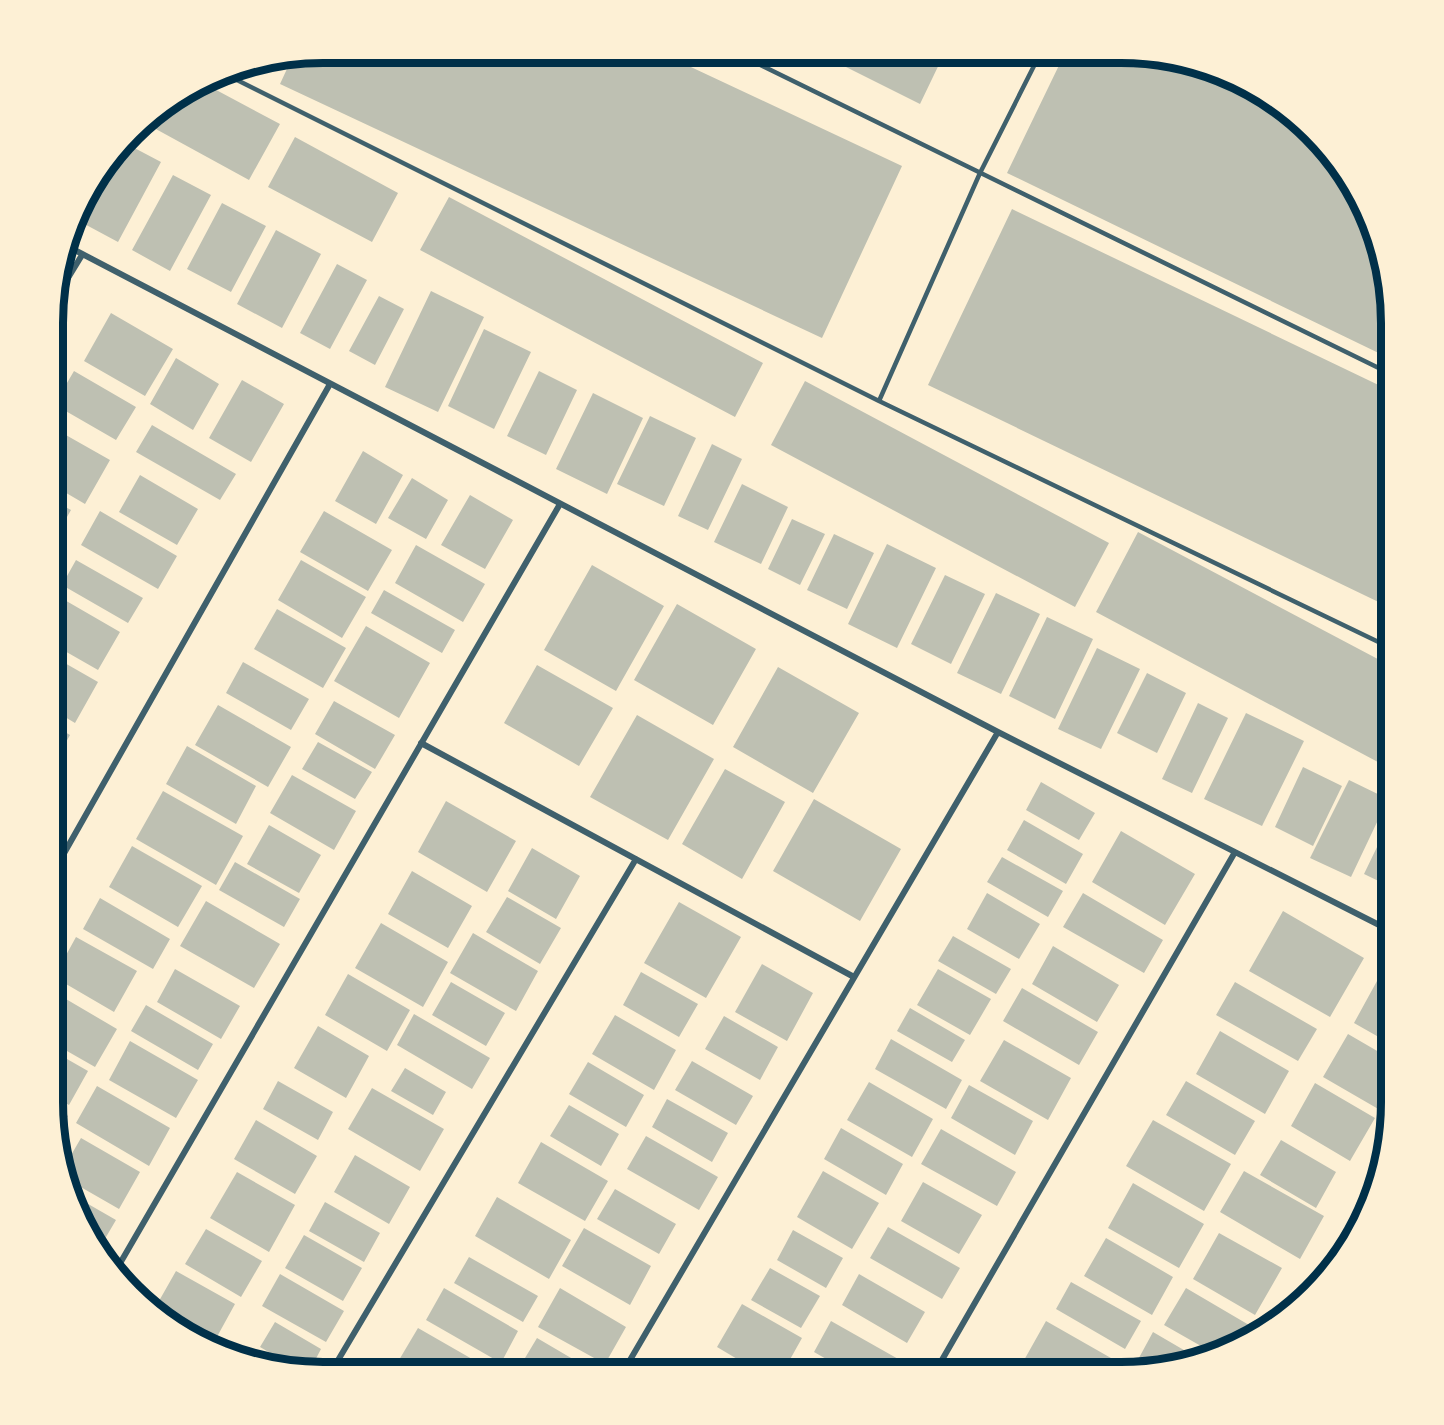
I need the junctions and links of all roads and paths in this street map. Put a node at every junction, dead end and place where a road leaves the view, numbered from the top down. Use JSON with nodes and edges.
{"nodes":[{"id":1,"x":756,"y":63,"type":"edge"},
{"id":2,"x":1035,"y":63,"type":"edge"},
{"id":3,"x":236,"y":78,"type":"edge"},
{"id":4,"x":980,"y":173,"type":"junction"},
{"id":5,"x":74,"y":250,"type":"edge"},
{"id":6,"x":82,"y":255,"type":"junction"},
{"id":7,"x":67,"y":280,"type":"edge"},
{"id":8,"x":1381,"y":369,"type":"edge"},
{"id":9,"x":330,"y":384,"type":"junction"},
{"id":10,"x":879,"y":402,"type":"junction"},
{"id":11,"x":560,"y":504,"type":"junction"},
{"id":12,"x":1381,"y":643,"type":"edge"},
{"id":13,"x":998,"y":732,"type":"junction"},
{"id":14,"x":422,"y":743,"type":"junction"},
{"id":15,"x":1235,"y":852,"type":"junction"},
{"id":16,"x":63,"y":855,"type":"edge"},
{"id":17,"x":636,"y":859,"type":"junction"},
{"id":18,"x":1381,"y":926,"type":"edge"},
{"id":19,"x":854,"y":977,"type":"junction"},
{"id":20,"x":120,"y":1264,"type":"edge"},
{"id":21,"x":337,"y":1362,"type":"edge"},
{"id":22,"x":629,"y":1362,"type":"edge"},
{"id":23,"x":941,"y":1362,"type":"edge"}],
"edges":[{"from":1,"to":4,"type":"lane"},
{"from":2,"to":4,"type":"lane"},
{"from":3,"to":10,"type":"lane"},
{"from":4,"to":8,"type":"lane"},
{"from":4,"to":10,"type":"lane"},
{"from":5,"to":6,"type":"street"},
{"from":6,"to":7,"type":"street"},
{"from":6,"to":9,"type":"street"},
{"from":9,"to":11,"type":"street"},
{"from":9,"to":16,"type":"street"},
{"from":10,"to":12,"type":"lane"},
{"from":11,"to":13,"type":"street"},
{"from":11,"to":14,"type":"street"},
{"from":13,"to":15,"type":"street"},
{"from":13,"to":19,"type":"street"},
{"from":14,"to":17,"type":"street"},
{"from":14,"to":20,"type":"street"},
{"from":15,"to":18,"type":"street"},
{"from":15,"to":23,"type":"street"},
{"from":17,"to":19,"type":"street"},
{"from":17,"to":21,"type":"street"},
{"from":19,"to":22,"type":"street"}]}
